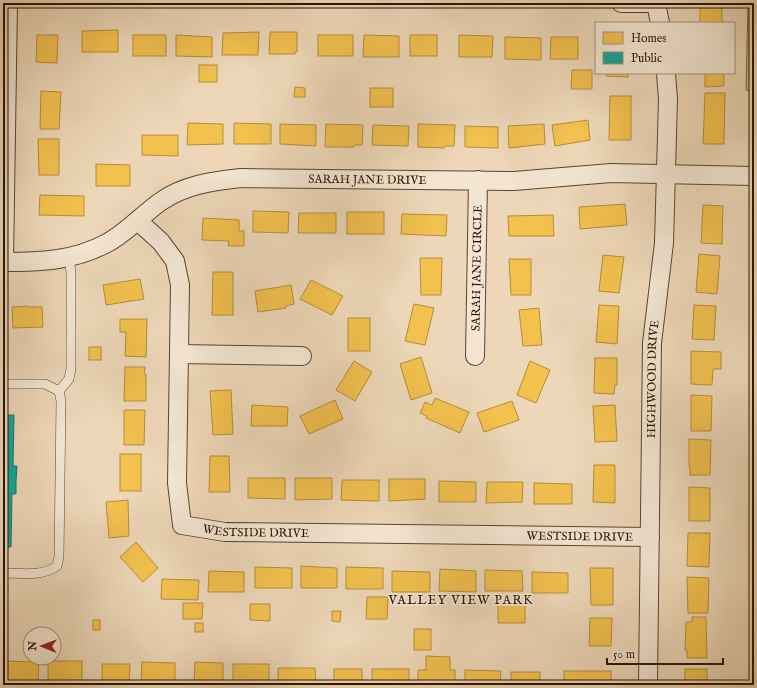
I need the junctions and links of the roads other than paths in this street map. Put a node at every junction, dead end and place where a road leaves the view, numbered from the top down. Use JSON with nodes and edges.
{"nodes":[{"id":1,"x":8,"y":3,"type":"edge"},
{"id":2,"x":621,"y":3,"type":"edge"},
{"id":3,"x":656,"y":3,"type":"edge"},
{"id":4,"x":660,"y":22,"type":"edge"},
{"id":5,"x":666,"y":74,"type":"edge"},
{"id":6,"x":664,"y":173,"type":"junction"},
{"id":7,"x":754,"y":176,"type":"edge"},
{"id":8,"x":478,"y":180,"type":"junction"},
{"id":9,"x":138,"y":221,"type":"junction"},
{"id":10,"x":69,"y":258,"type":"junction"},
{"id":11,"x":4,"y":262,"type":"edge"},
{"id":12,"x":179,"y":354,"type":"junction"},
{"id":13,"x":302,"y":356,"type":"dead end"},
{"id":14,"x":475,"y":356,"type":"dead end"},
{"id":15,"x":3,"y":384,"type":"edge"},
{"id":16,"x":59,"y":391,"type":"junction"},
{"id":17,"x":650,"y":537,"type":"junction"},
{"id":18,"x":3,"y":573,"type":"edge"},
{"id":19,"x":648,"y":685,"type":"edge"}],
"edges":[{"from":1,"to":11,"type":"street"},
{"from":2,"to":3,"type":"street"},
{"from":3,"to":4,"type":"street"},
{"from":5,"to":6,"type":"street","name":"HIGHWOOD DRIVE"},
{"from":6,"to":7,"type":"street","name":"SARAH JANE DRIVE"},
{"from":6,"to":8,"type":"street","name":"SARAH JANE DRIVE"},
{"from":6,"to":17,"type":"street","name":"HIGHWOOD DRIVE"},
{"from":8,"to":9,"type":"street","name":"SARAH JANE DRIVE"},
{"from":8,"to":14,"type":"street","name":"SARAH JANE CIRCLE"},
{"from":9,"to":10,"type":"street","name":"SARAH JANE DRIVE"},
{"from":9,"to":12,"type":"street","name":"WESTSIDE DRIVE"},
{"from":10,"to":11,"type":"street","name":"SARAH JANE DRIVE"},
{"from":10,"to":16,"type":"lane"},
{"from":12,"to":13,"type":"street"},
{"from":12,"to":17,"type":"street","name":"WESTSIDE DRIVE"},
{"from":15,"to":16,"type":"lane"},
{"from":16,"to":18,"type":"lane"},
{"from":17,"to":19,"type":"street","name":"HIGHWOOD DRIVE"}]}
